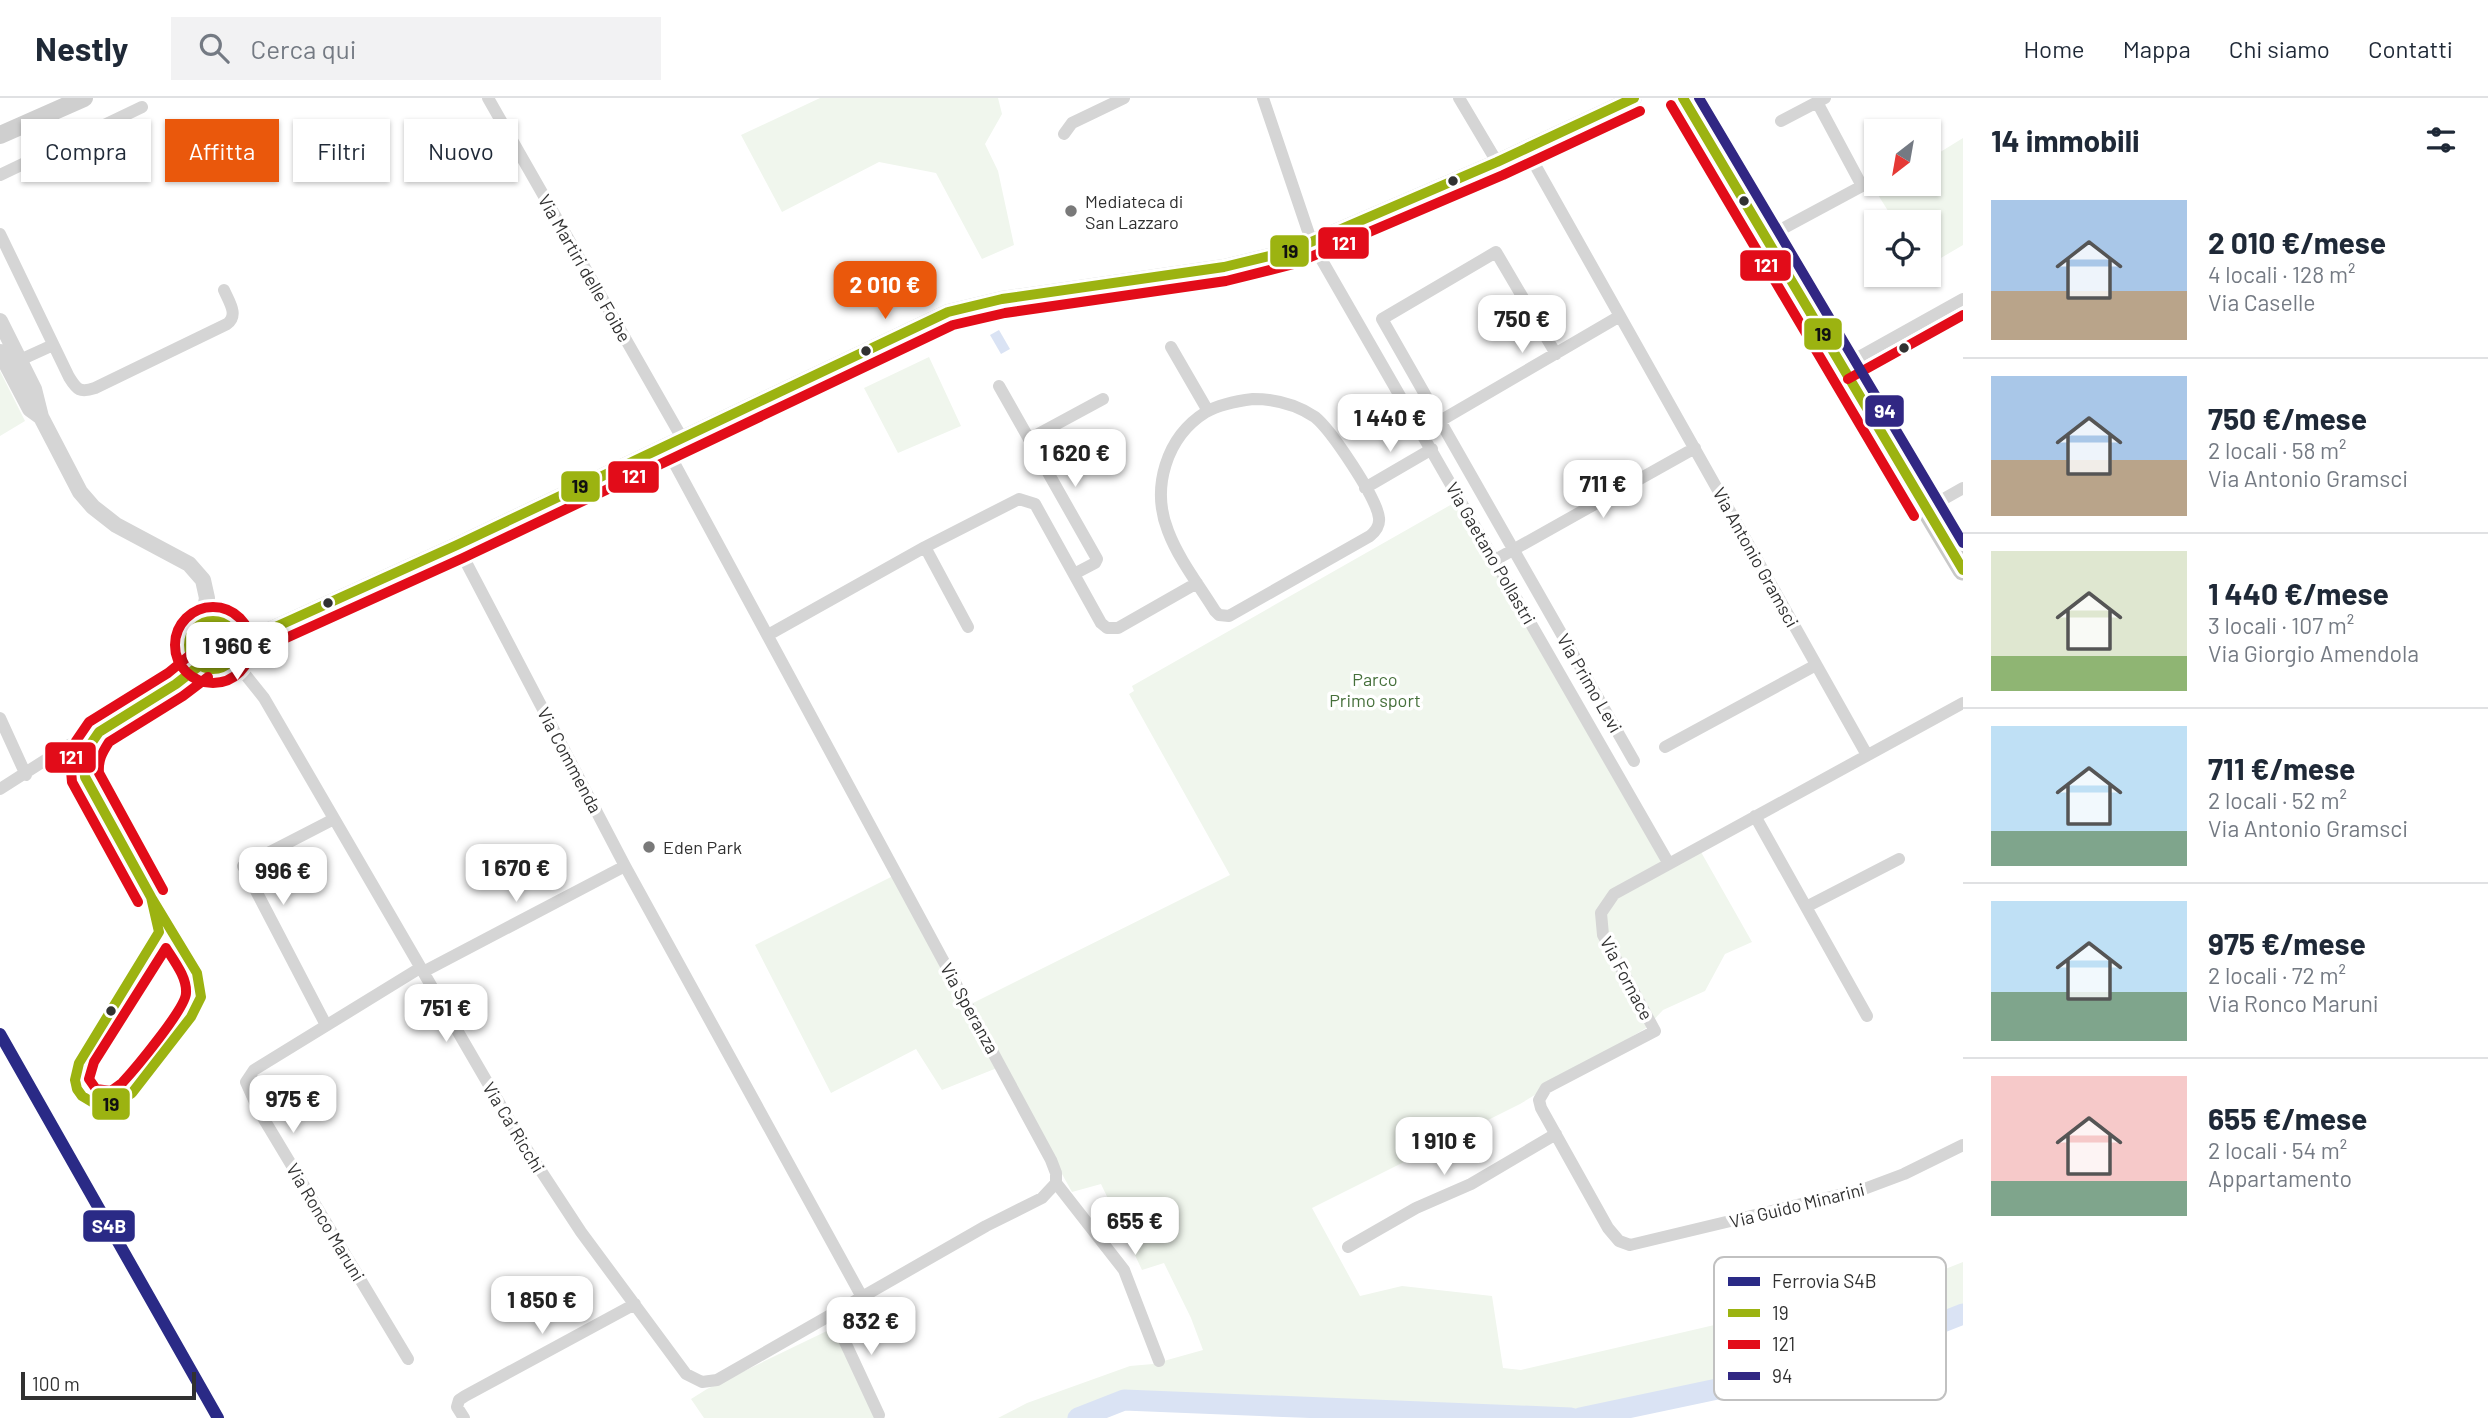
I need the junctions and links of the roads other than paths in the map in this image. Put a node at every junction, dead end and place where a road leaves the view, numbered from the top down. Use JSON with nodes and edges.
{"nodes":[{"id":1,"x":84,"y":98,"type":"edge"},
{"id":2,"x":488,"y":98,"type":"edge"},
{"id":3,"x":1124,"y":98,"type":"edge"},
{"id":4,"x":1264,"y":98,"type":"edge"},
{"id":5,"x":1459,"y":98,"type":"edge"},
{"id":6,"x":1634,"y":98,"type":"edge"},
{"id":7,"x":1684,"y":98,"type":"edge"},
{"id":8,"x":1821,"y":100,"type":"edge"},
{"id":9,"x":142,"y":107,"type":"dead end"},
{"id":10,"x":1781,"y":121,"type":"dead end"},
{"id":11,"x":2,"y":132,"type":"edge"},
{"id":12,"x":1064,"y":134,"type":"dead end"},
{"id":13,"x":1526,"y":149,"type":"junction"},
{"id":14,"x":1497,"y":162,"type":"junction"},
{"id":15,"x":0,"y":175,"type":"edge"},
{"id":16,"x":0,"y":234,"type":"edge"},
{"id":17,"x":1768,"y":237,"type":"junction"},
{"id":18,"x":1312,"y":243,"type":"junction"},
{"id":19,"x":224,"y":290,"type":"dead end"},
{"id":20,"x":1963,"y":299,"type":"edge"},
{"id":21,"x":1620,"y":316,"type":"junction"},
{"id":22,"x":0,"y":321,"type":"edge"},
{"id":23,"x":53,"y":345,"type":"junction"},
{"id":24,"x":1171,"y":347,"type":"dead end"},
{"id":25,"x":0,"y":352,"type":"edge"},
{"id":26,"x":1556,"y":354,"type":"junction"},
{"id":27,"x":20,"y":360,"type":"junction"},
{"id":28,"x":1841,"y":367,"type":"junction"},
{"id":29,"x":999,"y":386,"type":"dead end"},
{"id":30,"x":1103,"y":398,"type":"dead end"},
{"id":31,"x":1208,"y":411,"type":"junction"},
{"id":32,"x":41,"y":417,"type":"junction"},
{"id":33,"x":1440,"y":421,"type":"junction"},
{"id":34,"x":682,"y":438,"type":"junction"},
{"id":35,"x":1029,"y":439,"type":"junction"},
{"id":36,"x":664,"y":446,"type":"junction"},
{"id":37,"x":1432,"y":449,"type":"junction"},
{"id":38,"x":1695,"y":449,"type":"junction"},
{"id":39,"x":1365,"y":488,"type":"junction"},
{"id":40,"x":1963,"y":488,"type":"edge"},
{"id":41,"x":1926,"y":509,"type":"junction"},
{"id":42,"x":457,"y":545,"type":"junction"},
{"id":43,"x":925,"y":547,"type":"junction"},
{"id":44,"x":1514,"y":550,"type":"junction"},
{"id":45,"x":1495,"y":560,"type":"junction"},
{"id":46,"x":1963,"y":570,"type":"edge"},
{"id":47,"x":1074,"y":574,"type":"junction"},
{"id":48,"x":1197,"y":583,"type":"junction"},
{"id":49,"x":206,"y":598,"type":"junction"},
{"id":50,"x":202,"y":623,"type":"junction"},
{"id":51,"x":226,"y":625,"type":"junction"},
{"id":52,"x":968,"y":627,"type":"dead end"},
{"id":53,"x":768,"y":635,"type":"junction"},
{"id":54,"x":238,"y":644,"type":"junction"},
{"id":55,"x":231,"y":665,"type":"junction"},
{"id":56,"x":1816,"y":665,"type":"junction"},
{"id":57,"x":199,"y":666,"type":"junction"},
{"id":58,"x":1963,"y":703,"type":"edge"},
{"id":59,"x":0,"y":718,"type":"edge"},
{"id":60,"x":1665,"y":747,"type":"dead end"},
{"id":61,"x":1867,"y":755,"type":"junction"},
{"id":62,"x":1634,"y":761,"type":"dead end"},
{"id":63,"x":26,"y":775,"type":"junction"},
{"id":64,"x":0,"y":789,"type":"edge"},
{"id":65,"x":1755,"y":816,"type":"junction"},
{"id":66,"x":334,"y":819,"type":"junction"},
{"id":67,"x":1899,"y":859,"type":"dead end"},
{"id":68,"x":1669,"y":864,"type":"junction"},
{"id":69,"x":625,"y":866,"type":"junction"},
{"id":70,"x":1806,"y":907,"type":"junction"},
{"id":71,"x":422,"y":970,"type":"junction"},
{"id":72,"x":1867,"y":1016,"type":"dead end"},
{"id":73,"x":326,"y":1025,"type":"junction"},
{"id":74,"x":1556,"y":1133,"type":"junction"},
{"id":75,"x":1963,"y":1145,"type":"edge"},
{"id":76,"x":1056,"y":1183,"type":"junction"},
{"id":77,"x":1625,"y":1244,"type":"joint"},
{"id":78,"x":1348,"y":1247,"type":"dead end"},
{"id":79,"x":862,"y":1297,"type":"junction"},
{"id":80,"x":635,"y":1304,"type":"junction"},
{"id":81,"x":832,"y":1314,"type":"junction"},
{"id":82,"x":408,"y":1359,"type":"dead end"},
{"id":83,"x":1159,"y":1361,"type":"dead end"},
{"id":84,"x":880,"y":1415,"type":"dead end"},
{"id":85,"x":464,"y":1418,"type":"edge"}],
"edges":[{"from":1,"to":11,"type":"main road"},
{"from":2,"to":34,"type":"street","name":"Via Martiri delle Foibe"},
{"from":3,"to":12,"type":"street"},
{"from":4,"to":18,"type":"street","name":"Via Gaetano Pollastri"},
{"from":5,"to":14,"type":"street"},
{"from":6,"to":13,"type":"street"},
{"from":7,"to":17,"type":"main road"},
{"from":8,"to":10,"type":"street"},
{"from":8,"to":17,"type":"street"},
{"from":9,"to":15,"type":"street"},
{"from":13,"to":14,"type":"street"},
{"from":13,"to":21,"type":"street","name":"Via Antonio Gramsci"},
{"from":14,"to":18,"type":"street"},
{"from":16,"to":23,"type":"street"},
{"from":17,"to":28,"type":"main road"},
{"from":18,"to":34,"type":"street"},
{"from":18,"to":37,"type":"street","name":"Via Gaetano Pollastri"},
{"from":19,"to":23,"type":"street"},
{"from":20,"to":28,"type":"street"},
{"from":21,"to":26,"type":"street"},
{"from":21,"to":38,"type":"street","name":"Via Antonio Gramsci"},
{"from":22,"to":27,"type":"street"},
{"from":23,"to":27,"type":"street"},
{"from":24,"to":31,"type":"street"},
{"from":25,"to":32,"type":"street"},
{"from":26,"to":33,"type":"street"},
{"from":26,"to":33,"type":"street","name":"Via Primo Levi"},
{"from":27,"to":32,"type":"street"},
{"from":28,"to":41,"type":"main road"},
{"from":29,"to":35,"type":"street"},
{"from":30,"to":35,"type":"street"},
{"from":31,"to":39,"type":"street"},
{"from":31,"to":48,"type":"street"},
{"from":32,"to":49,"type":"street"},
{"from":33,"to":44,"type":"street","name":"Via Primo Levi"},
{"from":34,"to":36,"type":"street"},
{"from":35,"to":47,"type":"street"},
{"from":36,"to":42,"type":"street"},
{"from":36,"to":53,"type":"street","name":"Via Speranza"},
{"from":37,"to":39,"type":"street"},
{"from":37,"to":45,"type":"street","name":"Via Gaetano Pollastri"},
{"from":38,"to":44,"type":"street"},
{"from":38,"to":56,"type":"street","name":"Via Antonio Gramsci"},
{"from":39,"to":48,"type":"street"},
{"from":40,"to":41,"type":"street"},
{"from":41,"to":46,"type":"main road"},
{"from":42,"to":54,"type":"street"},
{"from":42,"to":69,"type":"street","name":"Via Commenda"},
{"from":43,"to":47,"type":"street"},
{"from":43,"to":52,"type":"street"},
{"from":43,"to":53,"type":"street"},
{"from":44,"to":45,"type":"street"},
{"from":44,"to":62,"type":"street","name":"Via Primo Levi"},
{"from":45,"to":68,"type":"street","name":"Via Gaetano Pollastri"},
{"from":47,"to":48,"type":"street"},
{"from":49,"to":50,"type":"street"},
{"from":49,"to":51,"type":"street"},
{"from":50,"to":51,"type":"street"},
{"from":50,"to":57,"type":"street"},
{"from":51,"to":54,"type":"street"},
{"from":53,"to":76,"type":"street","name":"Via Speranza"},
{"from":54,"to":55,"type":"street"},
{"from":55,"to":57,"type":"street"},
{"from":55,"to":66,"type":"street","name":"Via Ca' Ricchi"},
{"from":56,"to":60,"type":"street"},
{"from":56,"to":61,"type":"street","name":"Via Antonio Gramsci"},
{"from":57,"to":63,"type":"street"},
{"from":58,"to":61,"type":"street","name":"Via Fornace"},
{"from":59,"to":63,"type":"street"},
{"from":61,"to":65,"type":"street","name":"Via Fornace"},
{"from":63,"to":64,"type":"street"},
{"from":65,"to":68,"type":"street","name":"Via Fornace"},
{"from":65,"to":70,"type":"street"},
{"from":66,"to":71,"type":"street","name":"Via Ca' Ricchi"},
{"from":66,"to":73,"type":"street"},
{"from":67,"to":70,"type":"street"},
{"from":68,"to":74,"type":"street","name":"Via Fornace"},
{"from":69,"to":71,"type":"street","name":"Via Ronco Maruni"},
{"from":69,"to":79,"type":"street","name":"Via Commenda"},
{"from":70,"to":72,"type":"street"},
{"from":71,"to":73,"type":"street","name":"Via Ronco Maruni"},
{"from":71,"to":80,"type":"street","name":"Via Ca' Ricchi"},
{"from":73,"to":82,"type":"street","name":"Via Ronco Maruni"},
{"from":74,"to":77,"type":"street","name":"Via Fornace"},
{"from":74,"to":78,"type":"street"},
{"from":75,"to":77,"type":"street","name":"Via Guido Minarini"},
{"from":76,"to":79,"type":"street"},
{"from":76,"to":83,"type":"street"},
{"from":79,"to":81,"type":"street"},
{"from":80,"to":81,"type":"street","name":"Via Ca' Ricchi"},
{"from":80,"to":85,"type":"street"},
{"from":81,"to":84,"type":"street"}]}
